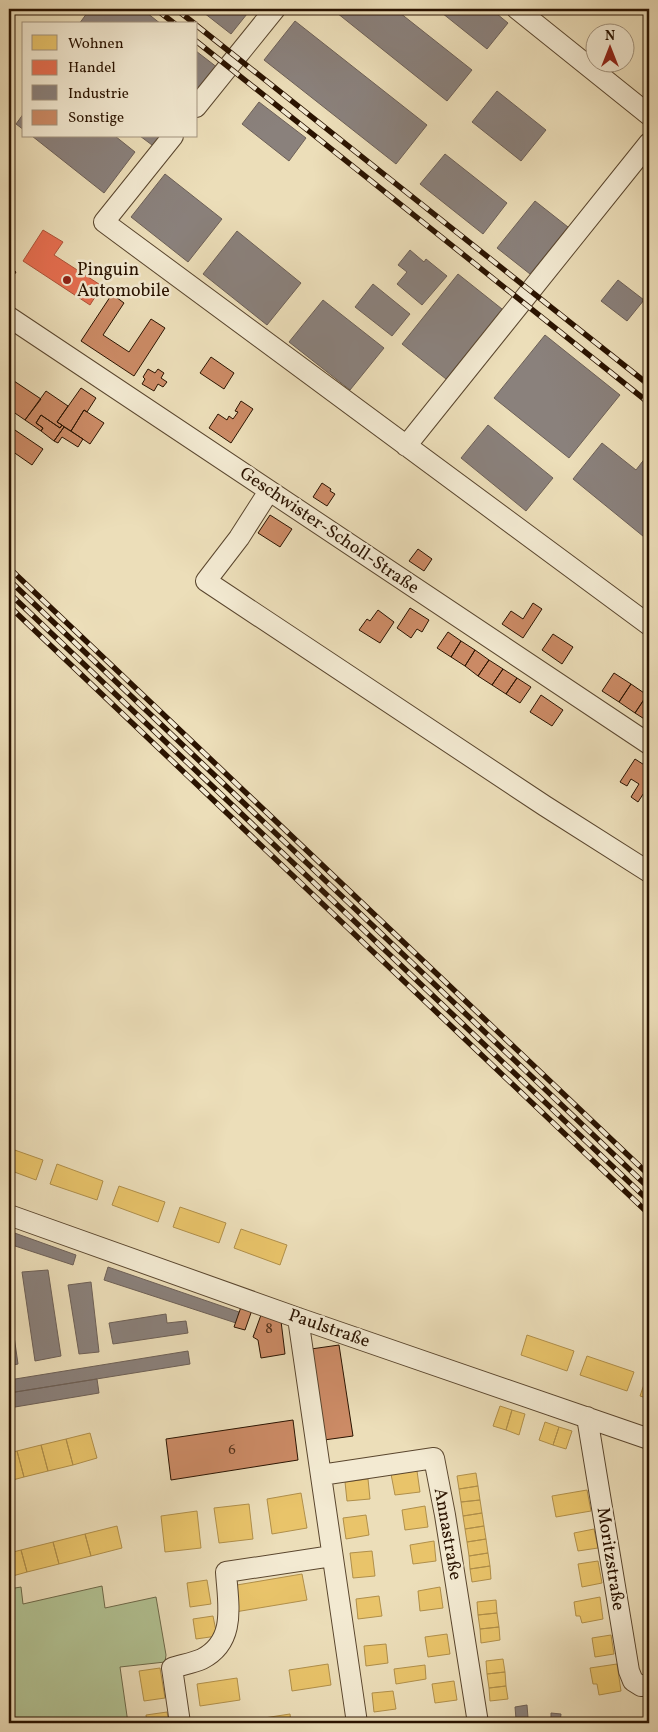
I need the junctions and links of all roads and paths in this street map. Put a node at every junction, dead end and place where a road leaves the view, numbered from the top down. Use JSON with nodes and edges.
{"nodes":[{"id":1,"x":276,"y":9,"type":"edge"},
{"id":2,"x":517,"y":9,"type":"edge"},
{"id":3,"x":198,"y":105,"type":"edge"},
{"id":4,"x":649,"y":115,"type":"edge"},
{"id":5,"x":170,"y":138,"type":"edge"},
{"id":6,"x":649,"y":143,"type":"edge"},
{"id":7,"x":9,"y":317,"type":"edge"},
{"id":8,"x":406,"y":446,"type":"junction"},
{"id":9,"x":269,"y":491,"type":"junction"},
{"id":10,"x":649,"y":625,"type":"edge"},
{"id":11,"x":649,"y":744,"type":"edge"},
{"id":12,"x":649,"y":872,"type":"edge"},
{"id":13,"x":9,"y":1216,"type":"edge"},
{"id":14,"x":298,"y":1318,"type":"junction"},
{"id":15,"x":586,"y":1418,"type":"junction"},
{"id":16,"x":649,"y":1439,"type":"edge"},
{"id":17,"x":320,"y":1475,"type":"junction"},
{"id":18,"x":332,"y":1556,"type":"junction"},
{"id":19,"x":649,"y":1685,"type":"edge"},
{"id":20,"x":180,"y":1723,"type":"edge"},
{"id":21,"x":357,"y":1723,"type":"edge"},
{"id":22,"x":478,"y":1723,"type":"edge"}],
"edges":[{"from":1,"to":3,"type":"street"},
{"from":2,"to":4,"type":"street"},
{"from":5,"to":8,"type":"street"},
{"from":6,"to":8,"type":"street"},
{"from":7,"to":9,"type":"street","name":"Geschwister-Scholl-Straße"},
{"from":8,"to":10,"type":"street"},
{"from":9,"to":11,"type":"street","name":"Geschwister-Scholl-Straße"},
{"from":9,"to":12,"type":"street"},
{"from":13,"to":14,"type":"street","name":"Paulstraße"},
{"from":14,"to":15,"type":"street","name":"Paulstraße"},
{"from":14,"to":17,"type":"street"},
{"from":15,"to":16,"type":"street","name":"Paulstraße"},
{"from":15,"to":19,"type":"street","name":"Moritzstraße"},
{"from":17,"to":18,"type":"street"},
{"from":17,"to":22,"type":"street","name":"Annastraße"},
{"from":18,"to":20,"type":"street"},
{"from":18,"to":21,"type":"street"}]}
